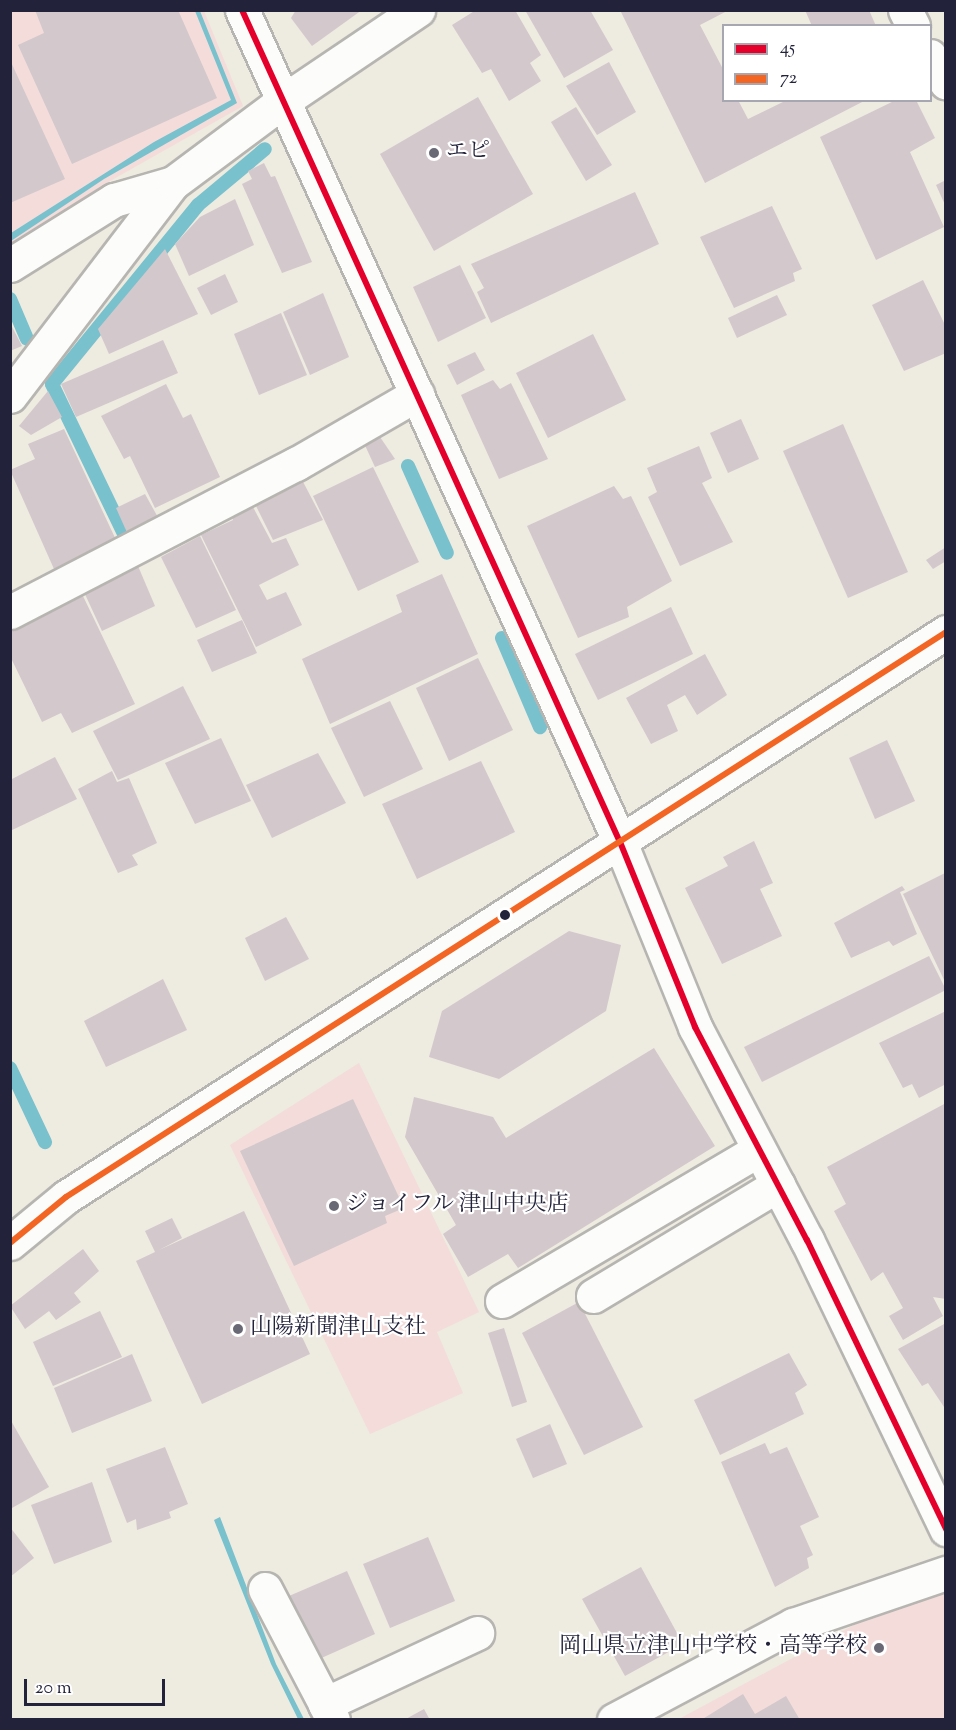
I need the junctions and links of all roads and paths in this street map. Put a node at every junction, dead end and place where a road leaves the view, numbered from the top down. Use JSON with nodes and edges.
{"nodes":[{"id":1,"x":242,"y":10,"type":"edge"},
{"id":2,"x":418,"y":10,"type":"edge"},
{"id":3,"x":905,"y":10,"type":"edge"},
{"id":4,"x":912,"y":24,"type":"edge"},
{"id":5,"x":932,"y":60,"type":"edge"},
{"id":6,"x":945,"y":83,"type":"edge"},
{"id":7,"x":283,"y":101,"type":"junction"},
{"id":8,"x":173,"y":183,"type":"junction"},
{"id":9,"x":10,"y":265,"type":"edge"},
{"id":10,"x":417,"y":394,"type":"junction"},
{"id":11,"x":10,"y":396,"type":"edge"},
{"id":12,"x":10,"y":612,"type":"edge"},
{"id":13,"x":945,"y":632,"type":"edge"},
{"id":14,"x":620,"y":842,"type":"junction"},
{"id":15,"x":758,"y":1150,"type":"junction"},
{"id":16,"x":778,"y":1185,"type":"junction"},
{"id":17,"x":10,"y":1243,"type":"edge"},
{"id":18,"x":593,"y":1296,"type":"dead end"},
{"id":19,"x":502,"y":1301,"type":"dead end"},
{"id":20,"x":945,"y":1530,"type":"edge"},
{"id":21,"x":945,"y":1573,"type":"edge"},
{"id":22,"x":265,"y":1589,"type":"dead end"},
{"id":23,"x":477,"y":1633,"type":"dead end"},
{"id":24,"x":329,"y":1712,"type":"edge"},
{"id":25,"x":614,"y":1719,"type":"edge"}],
"edges":[{"from":1,"to":7,"type":"street"},
{"from":2,"to":7,"type":"street"},
{"from":3,"to":4,"type":"street"},
{"from":5,"to":6,"type":"street"},
{"from":7,"to":8,"type":"street"},
{"from":7,"to":10,"type":"street"},
{"from":8,"to":9,"type":"street"},
{"from":8,"to":11,"type":"street"},
{"from":10,"to":12,"type":"street"},
{"from":10,"to":14,"type":"street"},
{"from":13,"to":14,"type":"street"},
{"from":14,"to":15,"type":"street"},
{"from":14,"to":17,"type":"street"},
{"from":15,"to":16,"type":"street"},
{"from":15,"to":19,"type":"street"},
{"from":16,"to":18,"type":"street"},
{"from":16,"to":20,"type":"street"},
{"from":21,"to":25,"type":"street"},
{"from":22,"to":24,"type":"street"},
{"from":23,"to":24,"type":"street"}]}
